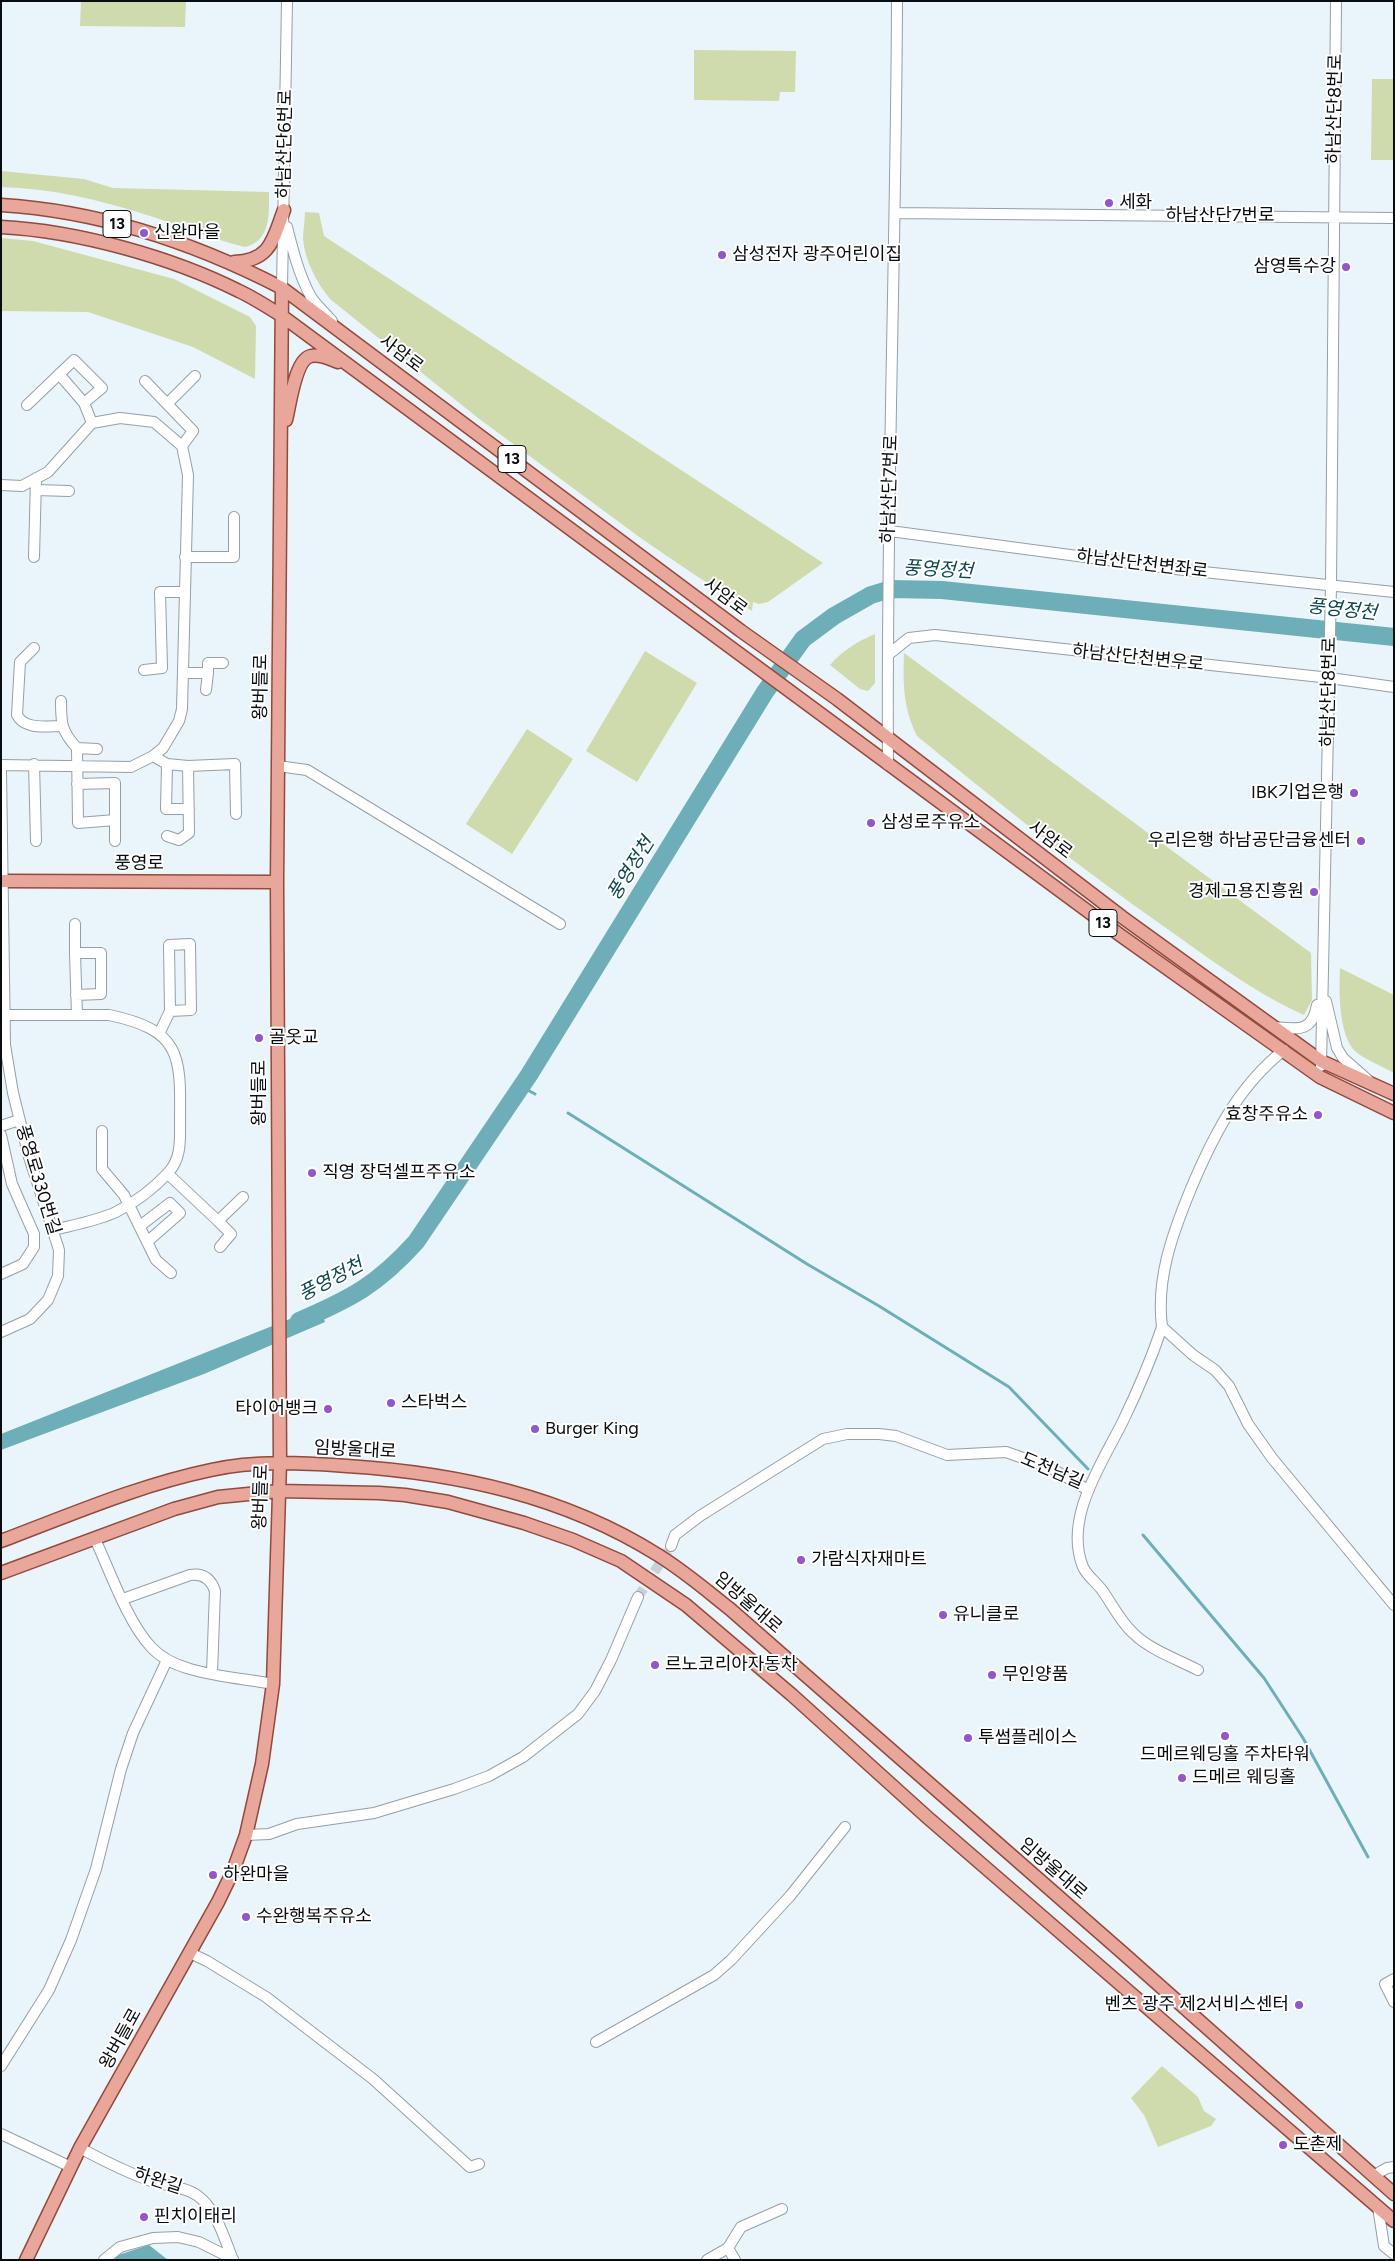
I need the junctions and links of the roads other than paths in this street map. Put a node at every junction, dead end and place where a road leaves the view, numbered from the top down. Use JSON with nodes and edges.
{"nodes":[{"id":1,"x":287,"y":1,"type":"edge"},
{"id":2,"x":897,"y":1,"type":"edge"},
{"id":3,"x":1336,"y":1,"type":"edge"},
{"id":4,"x":1,"y":205,"type":"edge"},
{"id":5,"x":284,"y":210,"type":"junction"},
{"id":6,"x":896,"y":213,"type":"junction"},
{"id":7,"x":1334,"y":217,"type":"junction"},
{"id":8,"x":1394,"y":218,"type":"edge"},
{"id":9,"x":1,"y":226,"type":"edge"},
{"id":10,"x":229,"y":262,"type":"junction"},
{"id":11,"x":282,"y":288,"type":"junction"},
{"id":12,"x":282,"y":316,"type":"junction"},
{"id":13,"x":340,"y":331,"type":"junction"},
{"id":14,"x":349,"y":365,"type":"junction"},
{"id":15,"x":59,"y":374,"type":"junction"},
{"id":16,"x":195,"y":376,"type":"dead end"},
{"id":17,"x":145,"y":381,"type":"dead end"},
{"id":18,"x":84,"y":402,"type":"junction"},
{"id":19,"x":27,"y":404,"type":"dead end"},
{"id":20,"x":167,"y":404,"type":"junction"},
{"id":21,"x":92,"y":423,"type":"junction"},
{"id":22,"x":281,"y":442,"type":"junction"},
{"id":23,"x":182,"y":446,"type":"junction"},
{"id":24,"x":36,"y":478,"type":"junction"},
{"id":25,"x":1,"y":485,"type":"edge"},
{"id":26,"x":36,"y":490,"type":"junction"},
{"id":27,"x":68,"y":492,"type":"dead end"},
{"id":28,"x":234,"y":517,"type":"dead end"},
{"id":29,"x":890,"y":531,"type":"junction"},
{"id":30,"x":34,"y":557,"type":"dead end"},
{"id":31,"x":185,"y":557,"type":"junction"},
{"id":32,"x":1331,"y":589,"type":"junction"},
{"id":33,"x":184,"y":592,"type":"junction"},
{"id":34,"x":1394,"y":592,"type":"edge"},
{"id":35,"x":34,"y":648,"type":"dead end"},
{"id":36,"x":889,"y":654,"type":"junction"},
{"id":37,"x":223,"y":663,"type":"dead end"},
{"id":38,"x":144,"y":670,"type":"dead end"},
{"id":39,"x":183,"y":673,"type":"junction"},
{"id":40,"x":208,"y":673,"type":"junction"},
{"id":41,"x":1330,"y":675,"type":"junction"},
{"id":42,"x":1394,"y":688,"type":"edge"},
{"id":43,"x":206,"y":690,"type":"dead end"},
{"id":44,"x":61,"y":701,"type":"dead end"},
{"id":45,"x":61,"y":726,"type":"junction"},
{"id":46,"x":888,"y":739,"type":"junction"},
{"id":47,"x":77,"y":748,"type":"junction"},
{"id":48,"x":98,"y":749,"type":"dead end"},
{"id":49,"x":153,"y":756,"type":"junction"},
{"id":50,"x":34,"y":764,"type":"junction"},
{"id":51,"x":77,"y":764,"type":"junction"},
{"id":52,"x":166,"y":764,"type":"junction"},
{"id":53,"x":888,"y":764,"type":"junction"},
{"id":54,"x":1,"y":765,"type":"edge"},
{"id":55,"x":188,"y":766,"type":"junction"},
{"id":56,"x":278,"y":766,"type":"junction"},
{"id":57,"x":1,"y":770,"type":"edge"},
{"id":58,"x":78,"y":784,"type":"junction"},
{"id":59,"x":189,"y":809,"type":"junction"},
{"id":60,"x":236,"y":814,"type":"dead end"},
{"id":61,"x":115,"y":820,"type":"junction"},
{"id":62,"x":167,"y":836,"type":"dead end"},
{"id":63,"x":36,"y":841,"type":"dead end"},
{"id":64,"x":115,"y":841,"type":"dead end"},
{"id":65,"x":2,"y":881,"type":"edge"},
{"id":66,"x":277,"y":882,"type":"junction"},
{"id":67,"x":75,"y":924,"type":"dead end"},
{"id":68,"x":560,"y":924,"type":"dead end"},
{"id":69,"x":75,"y":953,"type":"junction"},
{"id":70,"x":1323,"y":980,"type":"junction"},
{"id":71,"x":76,"y":995,"type":"junction"},
{"id":72,"x":4,"y":1011,"type":"edge"},
{"id":73,"x":170,"y":1011,"type":"junction"},
{"id":74,"x":77,"y":1015,"type":"junction"},
{"id":75,"x":1274,"y":1027,"type":"junction"},
{"id":76,"x":159,"y":1034,"type":"junction"},
{"id":77,"x":3,"y":1045,"type":"edge"},
{"id":78,"x":1284,"y":1050,"type":"junction"},
{"id":79,"x":1321,"y":1061,"type":"junction"},
{"id":80,"x":1320,"y":1077,"type":"junction"},
{"id":81,"x":1374,"y":1086,"type":"junction"},
{"id":82,"x":1394,"y":1094,"type":"edge"},
{"id":83,"x":1394,"y":1113,"type":"edge"},
{"id":84,"x":19,"y":1120,"type":"junction"},
{"id":85,"x":1,"y":1126,"type":"edge"},
{"id":86,"x":102,"y":1131,"type":"dead end"},
{"id":87,"x":1,"y":1135,"type":"edge"},
{"id":88,"x":168,"y":1174,"type":"junction"},
{"id":89,"x":244,"y":1197,"type":"dead end"},
{"id":90,"x":129,"y":1204,"type":"junction"},
{"id":91,"x":218,"y":1221,"type":"junction"},
{"id":92,"x":140,"y":1226,"type":"junction"},
{"id":93,"x":53,"y":1230,"type":"junction"},
{"id":94,"x":148,"y":1242,"type":"junction"},
{"id":95,"x":220,"y":1247,"type":"dead end"},
{"id":96,"x":171,"y":1273,"type":"dead end"},
{"id":97,"x":1,"y":1274,"type":"edge"},
{"id":98,"x":1162,"y":1327,"type":"junction"},
{"id":99,"x":1,"y":1332,"type":"edge"},
{"id":100,"x":280,"y":1463,"type":"junction"},
{"id":101,"x":1088,"y":1490,"type":"junction"},
{"id":102,"x":279,"y":1491,"type":"junction"},
{"id":103,"x":95,"y":1539,"type":"junction"},
{"id":104,"x":1,"y":1541,"type":"edge"},
{"id":105,"x":671,"y":1546,"type":"tunnel mouth"},
{"id":106,"x":1,"y":1573,"type":"edge"},
{"id":107,"x":638,"y":1597,"type":"tunnel mouth"},
{"id":108,"x":123,"y":1599,"type":"junction"},
{"id":109,"x":1394,"y":1605,"type":"edge"},
{"id":110,"x":167,"y":1660,"type":"junction"},
{"id":111,"x":1198,"y":1670,"type":"dead end"},
{"id":112,"x":212,"y":1673,"type":"junction"},
{"id":113,"x":273,"y":1684,"type":"junction"},
{"id":114,"x":845,"y":1827,"type":"dead end"},
{"id":115,"x":246,"y":1835,"type":"junction"},
{"id":116,"x":190,"y":1953,"type":"junction"},
{"id":117,"x":1394,"y":1979,"type":"edge"},
{"id":118,"x":1394,"y":2002,"type":"edge"},
{"id":119,"x":596,"y":2042,"type":"dead end"},
{"id":120,"x":1,"y":2066,"type":"edge"},
{"id":121,"x":1,"y":2134,"type":"edge"},
{"id":122,"x":80,"y":2148,"type":"junction"},
{"id":123,"x":479,"y":2164,"type":"dead end"},
{"id":124,"x":71,"y":2167,"type":"junction"},
{"id":125,"x":1394,"y":2167,"type":"edge"},
{"id":126,"x":1373,"y":2176,"type":"junction"},
{"id":127,"x":1394,"y":2194,"type":"edge"},
{"id":128,"x":1378,"y":2207,"type":"junction"},
{"id":129,"x":782,"y":2209,"type":"dead end"},
{"id":130,"x":1394,"y":2221,"type":"edge"},
{"id":131,"x":728,"y":2248,"type":"junction"},
{"id":132,"x":1394,"y":2254,"type":"edge"},
{"id":133,"x":233,"y":2259,"type":"edge"},
{"id":134,"x":26,"y":2260,"type":"edge"},
{"id":135,"x":104,"y":2260,"type":"edge"},
{"id":136,"x":707,"y":2260,"type":"edge"},
{"id":137,"x":735,"y":2260,"type":"edge"}],
"edges":[{"from":1,"to":5,"type":"street","name":"하남산단6번로"},
{"from":2,"to":6,"type":"street","name":"하남산단7번로"},
{"from":3,"to":7,"type":"street","name":"하남산단8번로"},
{"from":4,"to":10,"type":"main road","name":"사암로","number":"13"},
{"from":5,"to":10,"type":"main road"},
{"from":5,"to":11,"type":"street","name":"하남산단6번로"},
{"from":5,"to":13,"type":"street"},
{"from":6,"to":7,"type":"street","name":"하남산단7번로"},
{"from":6,"to":29,"type":"street","name":"하남산단7번로"},
{"from":7,"to":8,"type":"street"},
{"from":7,"to":32,"type":"street","name":"하남산단8번로"},
{"from":9,"to":12,"type":"main road","name":"사암로","number":"13"},
{"from":10,"to":11,"type":"main road","name":"사암로","number":"13"},
{"from":11,"to":12,"type":"main road","name":"왕버들로"},
{"from":11,"to":13,"type":"main road","name":"사암로","number":"13"},
{"from":12,"to":14,"type":"main road","name":"사암로","number":"13"},
{"from":12,"to":22,"type":"main road","name":"왕버들로"},
{"from":13,"to":46,"type":"main road","name":"사암로","number":"13"},
{"from":14,"to":22,"type":"main road"},
{"from":14,"to":53,"type":"main road","name":"사암로","number":"13"},
{"from":15,"to":18,"type":"street"},
{"from":15,"to":18,"type":"street"},
{"from":15,"to":19,"type":"street"},
{"from":16,"to":20,"type":"street"},
{"from":17,"to":20,"type":"street"},
{"from":18,"to":21,"type":"street"},
{"from":20,"to":23,"type":"street"},
{"from":21,"to":23,"type":"street"},
{"from":21,"to":24,"type":"street"},
{"from":22,"to":56,"type":"main road","name":"왕버들로"},
{"from":23,"to":31,"type":"street"},
{"from":24,"to":25,"type":"street"},
{"from":24,"to":26,"type":"street"},
{"from":26,"to":27,"type":"street"},
{"from":26,"to":30,"type":"street"},
{"from":28,"to":31,"type":"street"},
{"from":29,"to":32,"type":"street","name":"하남산단천변좌로"},
{"from":29,"to":36,"type":"street","name":"하남산단7번로"},
{"from":31,"to":33,"type":"street"},
{"from":32,"to":34,"type":"street","name":"하남산단천변좌로"},
{"from":32,"to":41,"type":"street","name":"하남산단8번로"},
{"from":33,"to":38,"type":"street"},
{"from":33,"to":39,"type":"street"},
{"from":35,"to":45,"type":"street"},
{"from":36,"to":41,"type":"street","name":"하남산단천변우로"},
{"from":36,"to":46,"type":"street","name":"하남산단7번로"},
{"from":37,"to":40,"type":"street"},
{"from":39,"to":40,"type":"street"},
{"from":39,"to":49,"type":"street"},
{"from":40,"to":43,"type":"street"},
{"from":41,"to":42,"type":"street","name":"하남산단천변우로"},
{"from":41,"to":70,"type":"street","name":"하남산단8번로"},
{"from":44,"to":45,"type":"street"},
{"from":45,"to":47,"type":"street"},
{"from":46,"to":53,"type":"street","name":"하남산단7번로"},
{"from":46,"to":75,"type":"main road","name":"사암로","number":"13"},
{"from":47,"to":48,"type":"street"},
{"from":47,"to":51,"type":"street"},
{"from":49,"to":51,"type":"street"},
{"from":49,"to":52,"type":"street"},
{"from":50,"to":51,"type":"street"},
{"from":50,"to":54,"type":"street"},
{"from":50,"to":63,"type":"street"},
{"from":51,"to":58,"type":"street"},
{"from":52,"to":55,"type":"street"},
{"from":52,"to":59,"type":"street"},
{"from":53,"to":78,"type":"main road","name":"사암로","number":"13"},
{"from":55,"to":59,"type":"street"},
{"from":55,"to":60,"type":"street"},
{"from":56,"to":66,"type":"main road","name":"왕버들로"},
{"from":56,"to":68,"type":"street"},
{"from":57,"to":65,"type":"street","name":"풍영로330번길"},
{"from":58,"to":61,"type":"street"},
{"from":58,"to":61,"type":"street"},
{"from":59,"to":62,"type":"street"},
{"from":61,"to":64,"type":"street"},
{"from":65,"to":66,"type":"main road","name":"풍영로"},
{"from":65,"to":72,"type":"street","name":"풍영로330번길"},
{"from":66,"to":100,"type":"main road","name":"왕버들로"},
{"from":67,"to":69,"type":"street"},
{"from":69,"to":71,"type":"street"},
{"from":69,"to":71,"type":"street"},
{"from":70,"to":75,"type":"street"},
{"from":70,"to":79,"type":"street","name":"하남산단8번로"},
{"from":70,"to":81,"type":"street"},
{"from":71,"to":74,"type":"street"},
{"from":72,"to":74,"type":"street"},
{"from":72,"to":77,"type":"street","name":"풍영로330번길"},
{"from":73,"to":73,"type":"street"},
{"from":73,"to":76,"type":"street"},
{"from":74,"to":76,"type":"street"},
{"from":75,"to":79,"type":"main road","name":"사암로","number":"13"},
{"from":76,"to":88,"type":"street"},
{"from":77,"to":84,"type":"street","name":"풍영로330번길"},
{"from":78,"to":80,"type":"main road","name":"사암로","number":"13"},
{"from":78,"to":98,"type":"street","name":"도천남길"},
{"from":79,"to":80,"type":"street","name":"하남산단8번로"},
{"from":79,"to":81,"type":"main road","name":"사암로","number":"13"},
{"from":80,"to":83,"type":"main road","name":"사암로","number":"13"},
{"from":81,"to":82,"type":"main road","name":"사암로","number":"13"},
{"from":84,"to":85,"type":"street"},
{"from":84,"to":93,"type":"street","name":"풍영로330번길"},
{"from":86,"to":90,"type":"street"},
{"from":87,"to":97,"type":"street"},
{"from":88,"to":90,"type":"street"},
{"from":88,"to":91,"type":"street"},
{"from":89,"to":91,"type":"street"},
{"from":90,"to":92,"type":"street"},
{"from":90,"to":93,"type":"street"},
{"from":91,"to":95,"type":"street"},
{"from":92,"to":94,"type":"street"},
{"from":92,"to":94,"type":"street"},
{"from":93,"to":99,"type":"street","name":"풍영로330번길"},
{"from":94,"to":96,"type":"street"},
{"from":98,"to":101,"type":"street","name":"도천남길"},
{"from":98,"to":109,"type":"street"},
{"from":100,"to":102,"type":"main road","name":"왕버들로"},
{"from":100,"to":104,"type":"main road","name":"임방울대로"},
{"from":100,"to":126,"type":"main road","name":"임방울대로"},
{"from":101,"to":105,"type":"street","name":"도천남길"},
{"from":101,"to":111,"type":"street"},
{"from":102,"to":103,"type":"main road"},
{"from":102,"to":113,"type":"main road","name":"왕버들로"},
{"from":102,"to":128,"type":"main road"},
{"from":103,"to":106,"type":"main road"},
{"from":103,"to":108,"type":"street"},
{"from":107,"to":115,"type":"street"},
{"from":108,"to":110,"type":"street"},
{"from":108,"to":112,"type":"street"},
{"from":110,"to":112,"type":"street"},
{"from":110,"to":120,"type":"street"},
{"from":112,"to":113,"type":"street"},
{"from":113,"to":115,"type":"main road","name":"왕버들로"},
{"from":114,"to":119,"type":"street"},
{"from":115,"to":116,"type":"main road","name":"왕버들로"},
{"from":116,"to":122,"type":"main road","name":"왕버들로"},
{"from":116,"to":123,"type":"street"},
{"from":117,"to":118,"type":"street"},
{"from":121,"to":124,"type":"street"},
{"from":122,"to":124,"type":"main road","name":"왕버들로"},
{"from":122,"to":133,"type":"street","name":"하완길"},
{"from":124,"to":134,"type":"main road","name":"왕버들로"},
{"from":125,"to":126,"type":"street"},
{"from":126,"to":127,"type":"main road","name":"임방울대로"},
{"from":128,"to":130,"type":"main road"},
{"from":128,"to":132,"type":"street"},
{"from":129,"to":131,"type":"street"},
{"from":131,"to":136,"type":"street"},
{"from":131,"to":137,"type":"street"},
{"from":133,"to":135,"type":"street","name":"하완길"}]}
